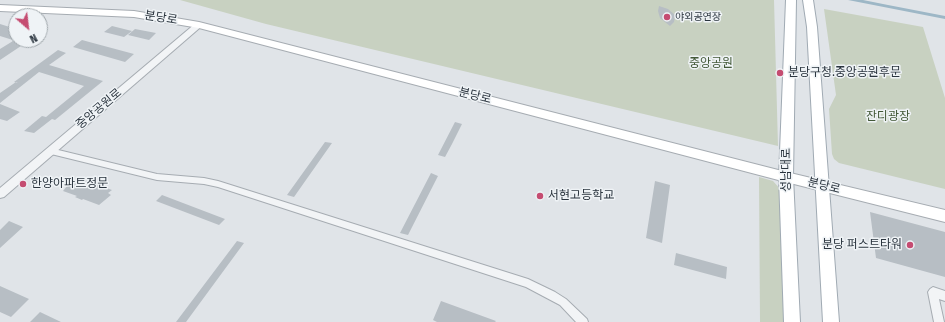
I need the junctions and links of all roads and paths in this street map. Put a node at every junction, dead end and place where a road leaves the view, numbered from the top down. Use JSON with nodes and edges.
{"nodes":[{"id":1,"x":790,"y":0,"type":"edge"},
{"id":2,"x":808,"y":0,"type":"edge"},
{"id":3,"x":0,"y":8,"type":"edge"},
{"id":4,"x":199,"y":25,"type":"junction"},
{"id":5,"x":50,"y":151,"type":"junction"},
{"id":6,"x":786,"y":177,"type":"junction"},
{"id":7,"x":821,"y":185,"type":"junction"},
{"id":8,"x":0,"y":194,"type":"edge"},
{"id":9,"x":945,"y":216,"type":"edge"},
{"id":10,"x":945,"y":296,"type":"edge"},
{"id":11,"x":582,"y":322,"type":"edge"},
{"id":12,"x":792,"y":322,"type":"edge"},
{"id":13,"x":831,"y":322,"type":"edge"},
{"id":14,"x":939,"y":322,"type":"edge"}],
"edges":[{"from":1,"to":6,"type":"main road","name":"성남대로"},
{"from":2,"to":7,"type":"main road"},
{"from":3,"to":4,"type":"main road","name":"분당로"},
{"from":4,"to":5,"type":"street","name":"중앙공원로"},
{"from":4,"to":6,"type":"main road","name":"분당로"},
{"from":5,"to":8,"type":"street","name":"중앙공원로"},
{"from":5,"to":11,"type":"street"},
{"from":6,"to":7,"type":"main road","name":"분당로"},
{"from":6,"to":12,"type":"main road","name":"성남대로"},
{"from":7,"to":9,"type":"main road","name":"분당로"},
{"from":7,"to":13,"type":"main road"},
{"from":10,"to":14,"type":"street"}]}
